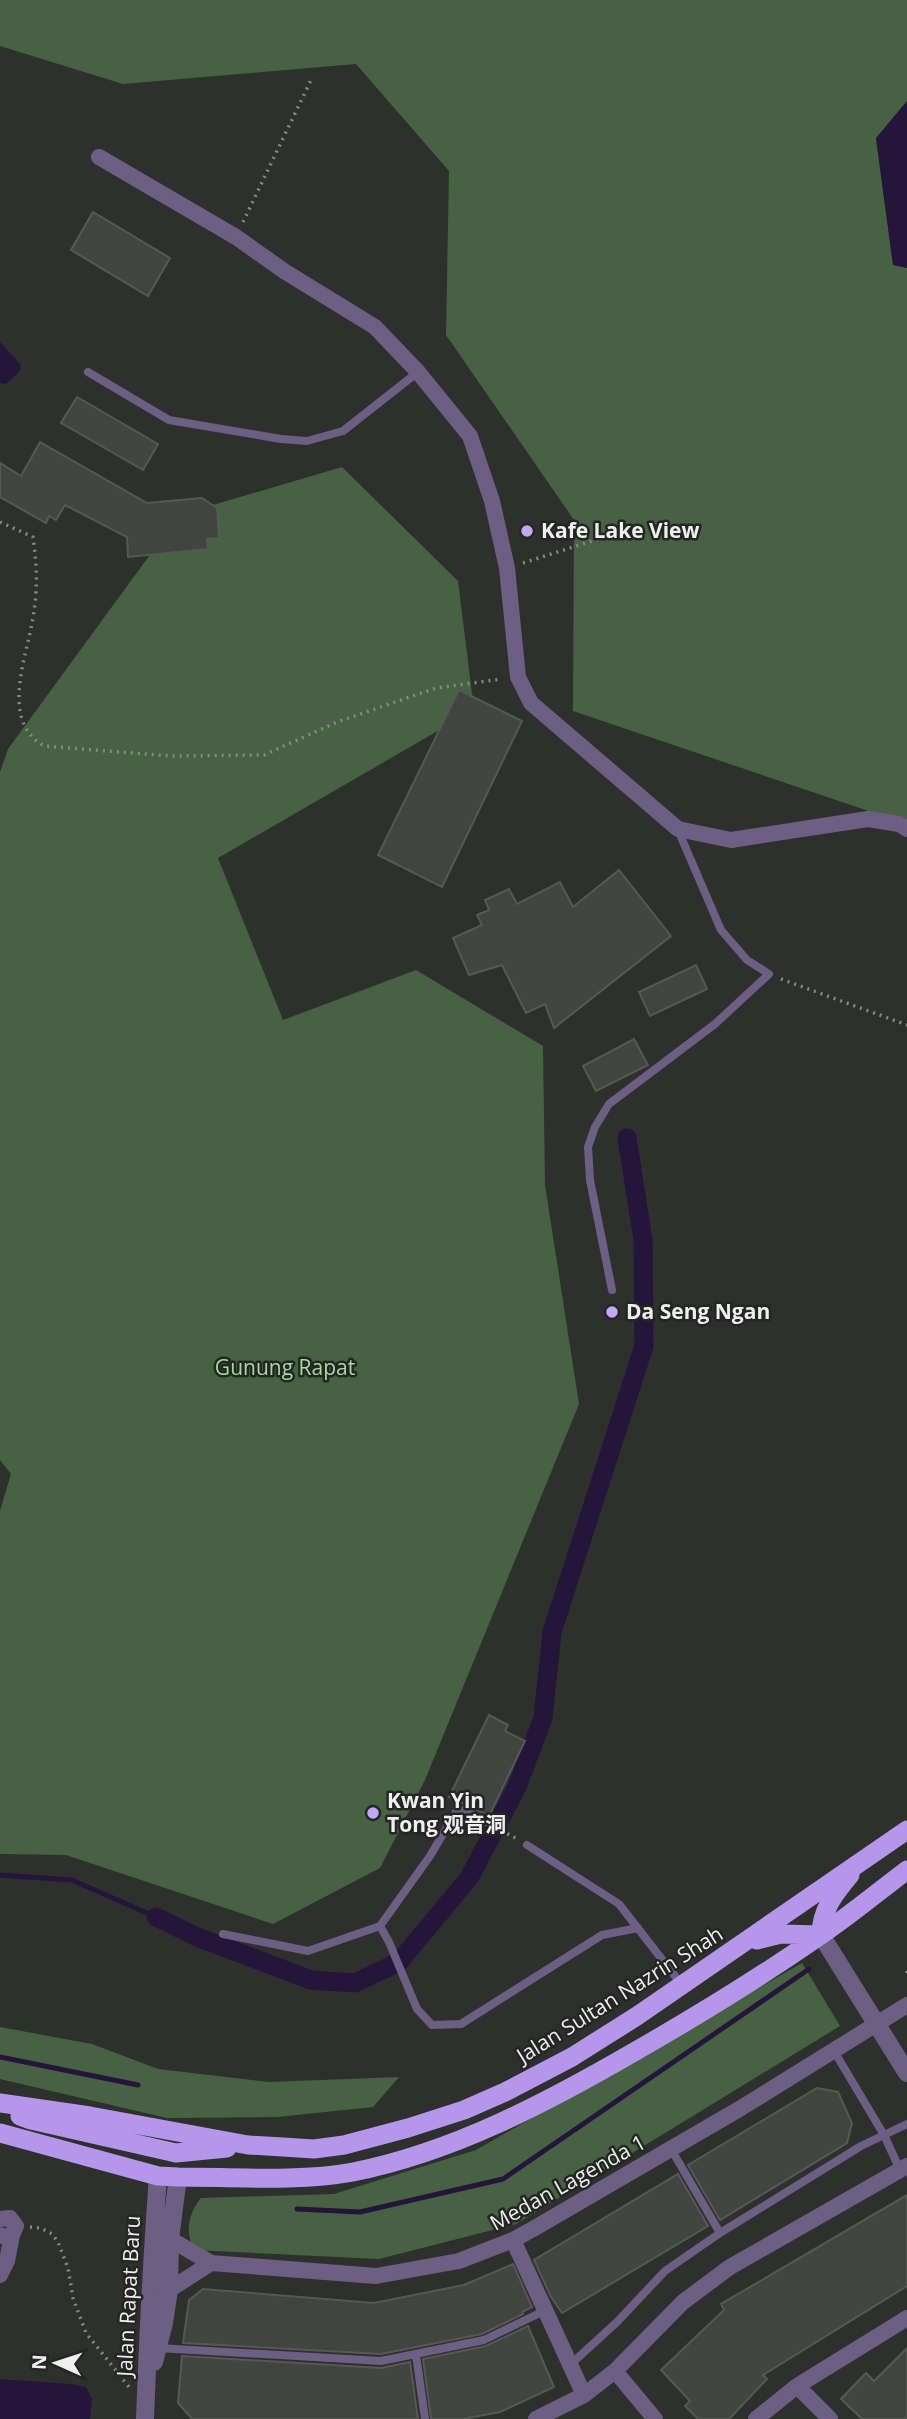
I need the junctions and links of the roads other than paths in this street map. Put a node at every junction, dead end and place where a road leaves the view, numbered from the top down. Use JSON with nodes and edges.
{"nodes":[{"id":1,"x":99,"y":157,"type":"dead end"},
{"id":2,"x":88,"y":372,"type":"dead end"},
{"id":3,"x":418,"y":372,"type":"junction"},
{"id":4,"x":678,"y":829,"type":"junction"},
{"id":5,"x":907,"y":829,"type":"edge"},
{"id":6,"x":612,"y":1290,"type":"dead end"},
{"id":7,"x":486,"y":1822,"type":"road end"},
{"id":8,"x":907,"y":1830,"type":"edge"},
{"id":9,"x":527,"y":1845,"type":"road end"},
{"id":10,"x":860,"y":1862,"type":"junction"},
{"id":11,"x":907,"y":1870,"type":"edge"},
{"id":12,"x":380,"y":1926,"type":"junction"},
{"id":13,"x":638,"y":1928,"type":"junction"},
{"id":14,"x":223,"y":1934,"type":"dead end"},
{"id":15,"x":821,"y":1935,"type":"junction"},
{"id":16,"x":740,"y":1946,"type":"junction"},
{"id":17,"x":682,"y":1985,"type":"junction"},
{"id":18,"x":907,"y":2005,"type":"edge"},
{"id":19,"x":877,"y":2023,"type":"junction"},
{"id":20,"x":834,"y":2050,"type":"junction"},
{"id":21,"x":907,"y":2073,"type":"edge"},
{"id":22,"x":0,"y":2105,"type":"edge"},
{"id":23,"x":907,"y":2124,"type":"edge"},
{"id":24,"x":0,"y":2133,"type":"edge"},
{"id":25,"x":884,"y":2134,"type":"junction"},
{"id":26,"x":248,"y":2145,"type":"junction"},
{"id":27,"x":671,"y":2149,"type":"junction"},
{"id":28,"x":176,"y":2153,"type":"junction"},
{"id":29,"x":904,"y":2168,"type":"edge"},
{"id":30,"x":168,"y":2176,"type":"junction"},
{"id":31,"x":0,"y":2219,"type":"edge"},
{"id":32,"x":9,"y":2232,"type":"edge"},
{"id":33,"x":720,"y":2234,"type":"junction"},
{"id":34,"x":170,"y":2239,"type":"junction"},
{"id":35,"x":513,"y":2241,"type":"junction"},
{"id":36,"x":211,"y":2263,"type":"junction"},
{"id":37,"x":0,"y":2275,"type":"edge"},
{"id":38,"x":169,"y":2290,"type":"junction"},
{"id":39,"x":546,"y":2311,"type":"junction"},
{"id":40,"x":907,"y":2318,"type":"edge"},
{"id":41,"x":158,"y":2348,"type":"junction"},
{"id":42,"x":416,"y":2355,"type":"junction"},
{"id":43,"x":571,"y":2364,"type":"junction"},
{"id":44,"x":615,"y":2371,"type":"junction"},
{"id":45,"x":148,"y":2386,"type":"junction"},
{"id":46,"x":797,"y":2386,"type":"junction"},
{"id":47,"x":584,"y":2395,"type":"junction"},
{"id":48,"x":145,"y":2414,"type":"edge"},
{"id":49,"x":425,"y":2419,"type":"edge"},
{"id":50,"x":536,"y":2419,"type":"edge"},
{"id":51,"x":655,"y":2419,"type":"edge"},
{"id":52,"x":756,"y":2419,"type":"edge"},
{"id":53,"x":830,"y":2419,"type":"edge"}],
"edges":[{"from":1,"to":3,"type":"street"},
{"from":2,"to":3,"type":"lane"},
{"from":3,"to":4,"type":"street"},
{"from":4,"to":5,"type":"street"},
{"from":4,"to":6,"type":"lane"},
{"from":7,"to":12,"type":"lane"},
{"from":8,"to":10,"type":"highway","name":"Jalan Sultan Nazrin Shah"},
{"from":9,"to":13,"type":"lane"},
{"from":10,"to":15,"type":"highway"},
{"from":10,"to":16,"type":"highway","name":"Jalan Sultan Nazrin Shah"},
{"from":11,"to":15,"type":"highway"},
{"from":12,"to":13,"type":"lane"},
{"from":12,"to":14,"type":"lane"},
{"from":13,"to":17,"type":"lane"},
{"from":15,"to":16,"type":"highway"},
{"from":15,"to":19,"type":"street"},
{"from":15,"to":30,"type":"highway"},
{"from":16,"to":17,"type":"highway","name":"Jalan Sultan Nazrin Shah"},
{"from":17,"to":26,"type":"highway","name":"Jalan Sultan Nazrin Shah"},
{"from":18,"to":19,"type":"street","name":"Medan Lagenda 1"},
{"from":19,"to":20,"type":"street","name":"Medan Lagenda 1"},
{"from":19,"to":21,"type":"street"},
{"from":20,"to":25,"type":"lane"},
{"from":20,"to":27,"type":"street","name":"Medan Lagenda 1"},
{"from":22,"to":26,"type":"highway","name":"Jalan Sultan Nazrin Shah"},
{"from":22,"to":28,"type":"highway"},
{"from":23,"to":25,"type":"lane"},
{"from":24,"to":30,"type":"highway"},
{"from":25,"to":29,"type":"lane"},
{"from":25,"to":33,"type":"lane"},
{"from":26,"to":28,"type":"highway"},
{"from":27,"to":33,"type":"lane"},
{"from":27,"to":35,"type":"street","name":"Medan Lagenda 1"},
{"from":28,"to":30,"type":"highway"},
{"from":29,"to":44,"type":"street"},
{"from":30,"to":34,"type":"street"},
{"from":30,"to":45,"type":"street","name":"Jalan Rapat Baru"},
{"from":31,"to":32,"type":"street"},
{"from":32,"to":37,"type":"street"},
{"from":33,"to":43,"type":"lane"},
{"from":34,"to":36,"type":"street"},
{"from":34,"to":38,"type":"street"},
{"from":35,"to":36,"type":"street","name":"Medan Lagenda 1"},
{"from":35,"to":39,"type":"street"},
{"from":36,"to":38,"type":"street"},
{"from":38,"to":41,"type":"street"},
{"from":39,"to":42,"type":"lane"},
{"from":39,"to":43,"type":"street"},
{"from":40,"to":46,"type":"street"},
{"from":41,"to":42,"type":"lane"},
{"from":41,"to":45,"type":"street"},
{"from":42,"to":49,"type":"lane"},
{"from":43,"to":47,"type":"street"},
{"from":44,"to":47,"type":"street"},
{"from":44,"to":51,"type":"street"},
{"from":45,"to":48,"type":"street","name":"Jalan Rapat Baru"},
{"from":46,"to":52,"type":"street"},
{"from":46,"to":53,"type":"street"},
{"from":47,"to":50,"type":"street"}]}
